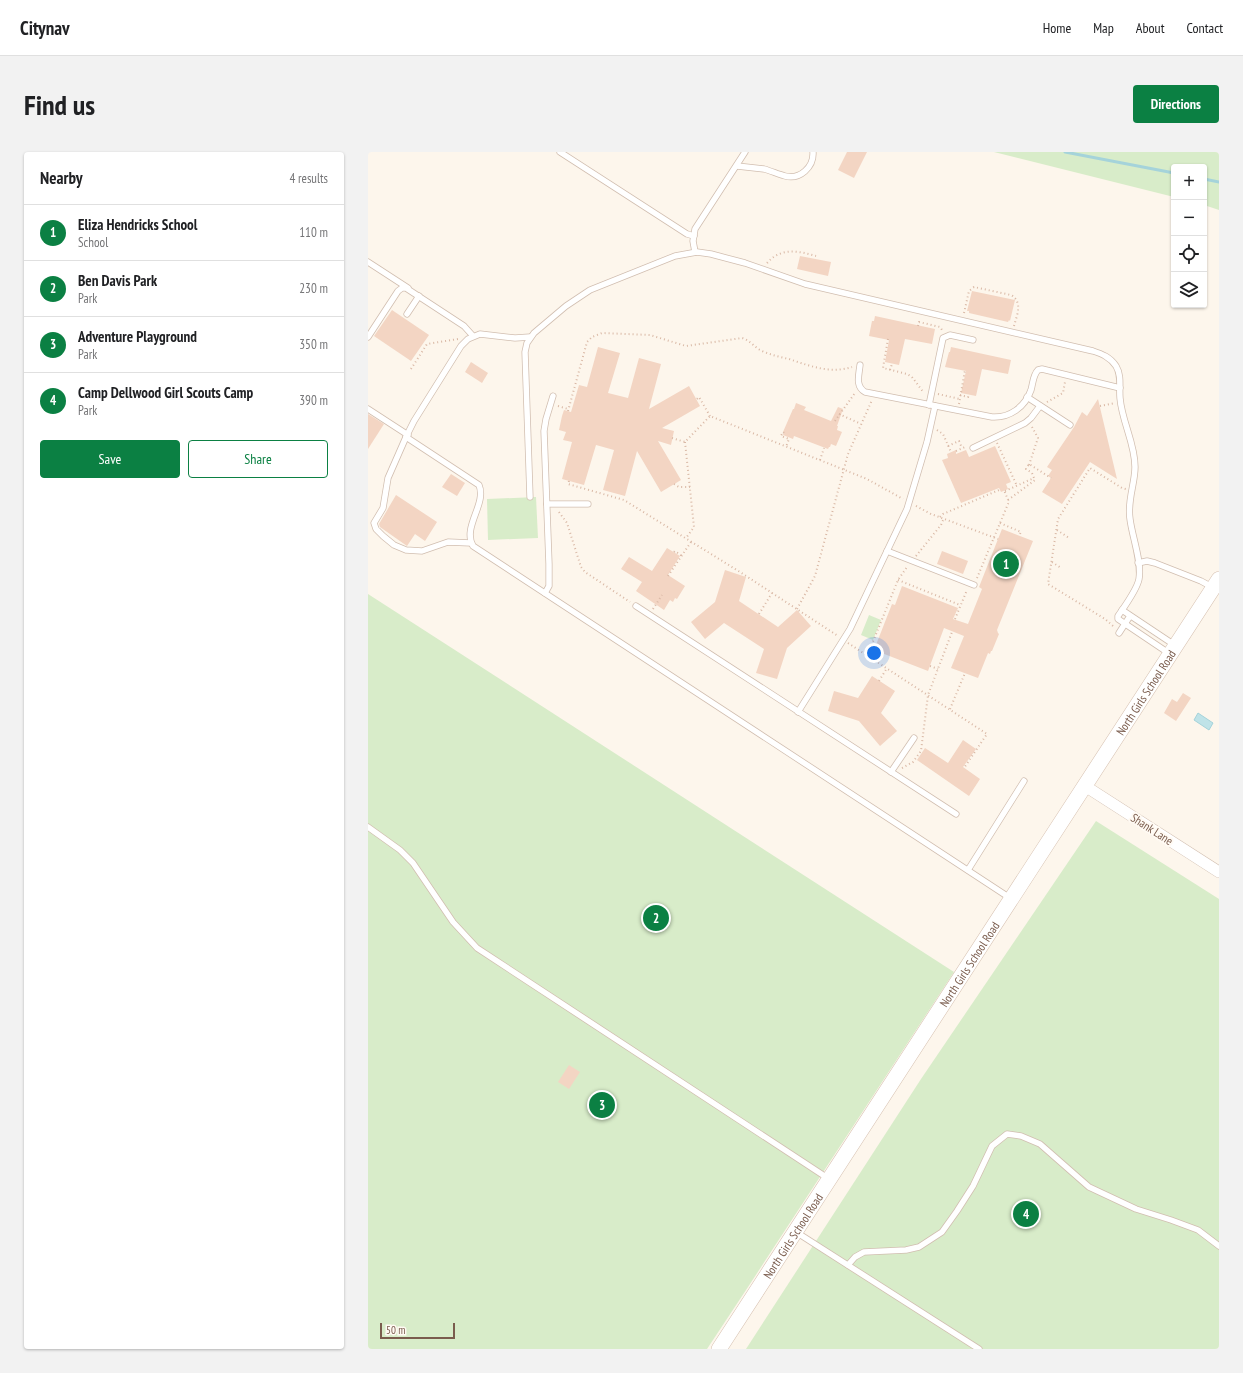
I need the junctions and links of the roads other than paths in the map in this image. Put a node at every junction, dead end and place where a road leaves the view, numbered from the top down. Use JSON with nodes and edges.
{"nodes":[{"id":1,"x":560,"y":152,"type":"edge"},
{"id":2,"x":745,"y":152,"type":"edge"},
{"id":3,"x":813,"y":152,"type":"edge"},
{"id":4,"x":737,"y":166,"type":"junction"},
{"id":5,"x":694,"y":236,"type":"junction"},
{"id":6,"x":695,"y":252,"type":"junction"},
{"id":7,"x":368,"y":262,"type":"edge"},
{"id":8,"x":411,"y":290,"type":"junction"},
{"id":9,"x":419,"y":296,"type":"junction"},
{"id":10,"x":407,"y":314,"type":"dead end"},
{"id":11,"x":473,"y":336,"type":"junction"},
{"id":12,"x":368,"y":337,"type":"edge"},
{"id":13,"x":530,"y":338,"type":"junction"},
{"id":14,"x":973,"y":340,"type":"dead end"},
{"id":15,"x":860,"y":365,"type":"road end"},
{"id":16,"x":1120,"y":388,"type":"junction"},
{"id":17,"x":553,"y":396,"type":"dead end"},
{"id":18,"x":1027,"y":397,"type":"junction"},
{"id":19,"x":932,"y":405,"type":"junction"},
{"id":20,"x":1040,"y":406,"type":"junction"},
{"id":21,"x":368,"y":409,"type":"edge"},
{"id":22,"x":1070,"y":425,"type":"dead end"},
{"id":23,"x":407,"y":436,"type":"junction"},
{"id":24,"x":971,"y":447,"type":"road end"},
{"id":25,"x":530,"y":497,"type":"dead end"},
{"id":26,"x":546,"y":504,"type":"junction"},
{"id":27,"x":588,"y":504,"type":"dead end"},
{"id":28,"x":471,"y":543,"type":"junction"},
{"id":29,"x":887,"y":551,"type":"junction"},
{"id":30,"x":1138,"y":563,"type":"junction"},
{"id":31,"x":1216,"y":584,"type":"edge"},
{"id":32,"x":974,"y":585,"type":"road end"},
{"id":33,"x":545,"y":593,"type":"junction"},
{"id":34,"x":636,"y":606,"type":"road end"},
{"id":35,"x":1122,"y":610,"type":"junction"},
{"id":36,"x":1130,"y":616,"type":"junction"},
{"id":37,"x":1124,"y":624,"type":"junction"},
{"id":38,"x":1120,"y":632,"type":"road end"},
{"id":39,"x":1173,"y":650,"type":"junction"},
{"id":40,"x":798,"y":712,"type":"junction"},
{"id":41,"x":914,"y":738,"type":"dead end"},
{"id":42,"x":891,"y":772,"type":"junction"},
{"id":43,"x":1024,"y":781,"type":"dead end"},
{"id":44,"x":1085,"y":786,"type":"junction"},
{"id":45,"x":956,"y":814,"type":"dead end"},
{"id":46,"x":368,"y":827,"type":"edge"},
{"id":47,"x":968,"y":870,"type":"junction"},
{"id":48,"x":1219,"y":872,"type":"edge"},
{"id":49,"x":1012,"y":899,"type":"junction"},
{"id":50,"x":830,"y":1179,"type":"junction"},
{"id":51,"x":796,"y":1232,"type":"junction"},
{"id":52,"x":1219,"y":1246,"type":"edge"},
{"id":53,"x":848,"y":1265,"type":"junction"},
{"id":54,"x":721,"y":1347,"type":"edge"},
{"id":55,"x":979,"y":1349,"type":"edge"}],
"edges":[{"from":1,"to":5,"type":"lane"},
{"from":2,"to":4,"type":"lane"},
{"from":3,"to":4,"type":"lane"},
{"from":4,"to":5,"type":"lane"},
{"from":5,"to":6,"type":"lane"},
{"from":6,"to":13,"type":"lane"},
{"from":6,"to":16,"type":"lane"},
{"from":7,"to":8,"type":"lane"},
{"from":8,"to":9,"type":"lane"},
{"from":8,"to":12,"type":"lane"},
{"from":9,"to":10,"type":"lane"},
{"from":9,"to":11,"type":"lane"},
{"from":11,"to":13,"type":"lane"},
{"from":11,"to":23,"type":"lane"},
{"from":13,"to":25,"type":"lane"},
{"from":14,"to":19,"type":"lane"},
{"from":15,"to":19,"type":"lane"},
{"from":16,"to":18,"type":"lane"},
{"from":16,"to":30,"type":"lane"},
{"from":17,"to":26,"type":"lane"},
{"from":18,"to":19,"type":"lane"},
{"from":18,"to":20,"type":"lane"},
{"from":19,"to":29,"type":"lane"},
{"from":20,"to":22,"type":"lane"},
{"from":20,"to":24,"type":"lane"},
{"from":21,"to":23,"type":"lane"},
{"from":23,"to":28,"type":"lane"},
{"from":23,"to":28,"type":"lane"},
{"from":26,"to":27,"type":"lane"},
{"from":26,"to":33,"type":"lane"},
{"from":28,"to":33,"type":"lane"},
{"from":29,"to":32,"type":"lane"},
{"from":29,"to":40,"type":"lane"},
{"from":30,"to":31,"type":"lane"},
{"from":30,"to":35,"type":"lane"},
{"from":31,"to":39,"type":"main road","name":"North Girls School Road"},
{"from":33,"to":47,"type":"lane"},
{"from":34,"to":40,"type":"lane"},
{"from":35,"to":36,"type":"lane"},
{"from":35,"to":37,"type":"lane"},
{"from":36,"to":37,"type":"lane"},
{"from":36,"to":39,"type":"lane"},
{"from":37,"to":38,"type":"lane"},
{"from":37,"to":39,"type":"lane"},
{"from":39,"to":44,"type":"main road","name":"North Girls School Road"},
{"from":40,"to":42,"type":"lane"},
{"from":41,"to":42,"type":"lane"},
{"from":42,"to":45,"type":"lane"},
{"from":43,"to":47,"type":"lane"},
{"from":44,"to":48,"type":"street","name":"Shank Lane"},
{"from":44,"to":49,"type":"main road","name":"North Girls School Road"},
{"from":46,"to":50,"type":"lane"},
{"from":47,"to":49,"type":"lane"},
{"from":49,"to":50,"type":"main road","name":"North Girls School Road"},
{"from":50,"to":51,"type":"main road","name":"North Girls School Road"},
{"from":51,"to":53,"type":"lane"},
{"from":51,"to":54,"type":"main road","name":"North Girls School Road"},
{"from":52,"to":53,"type":"lane"},
{"from":53,"to":55,"type":"lane"}]}
